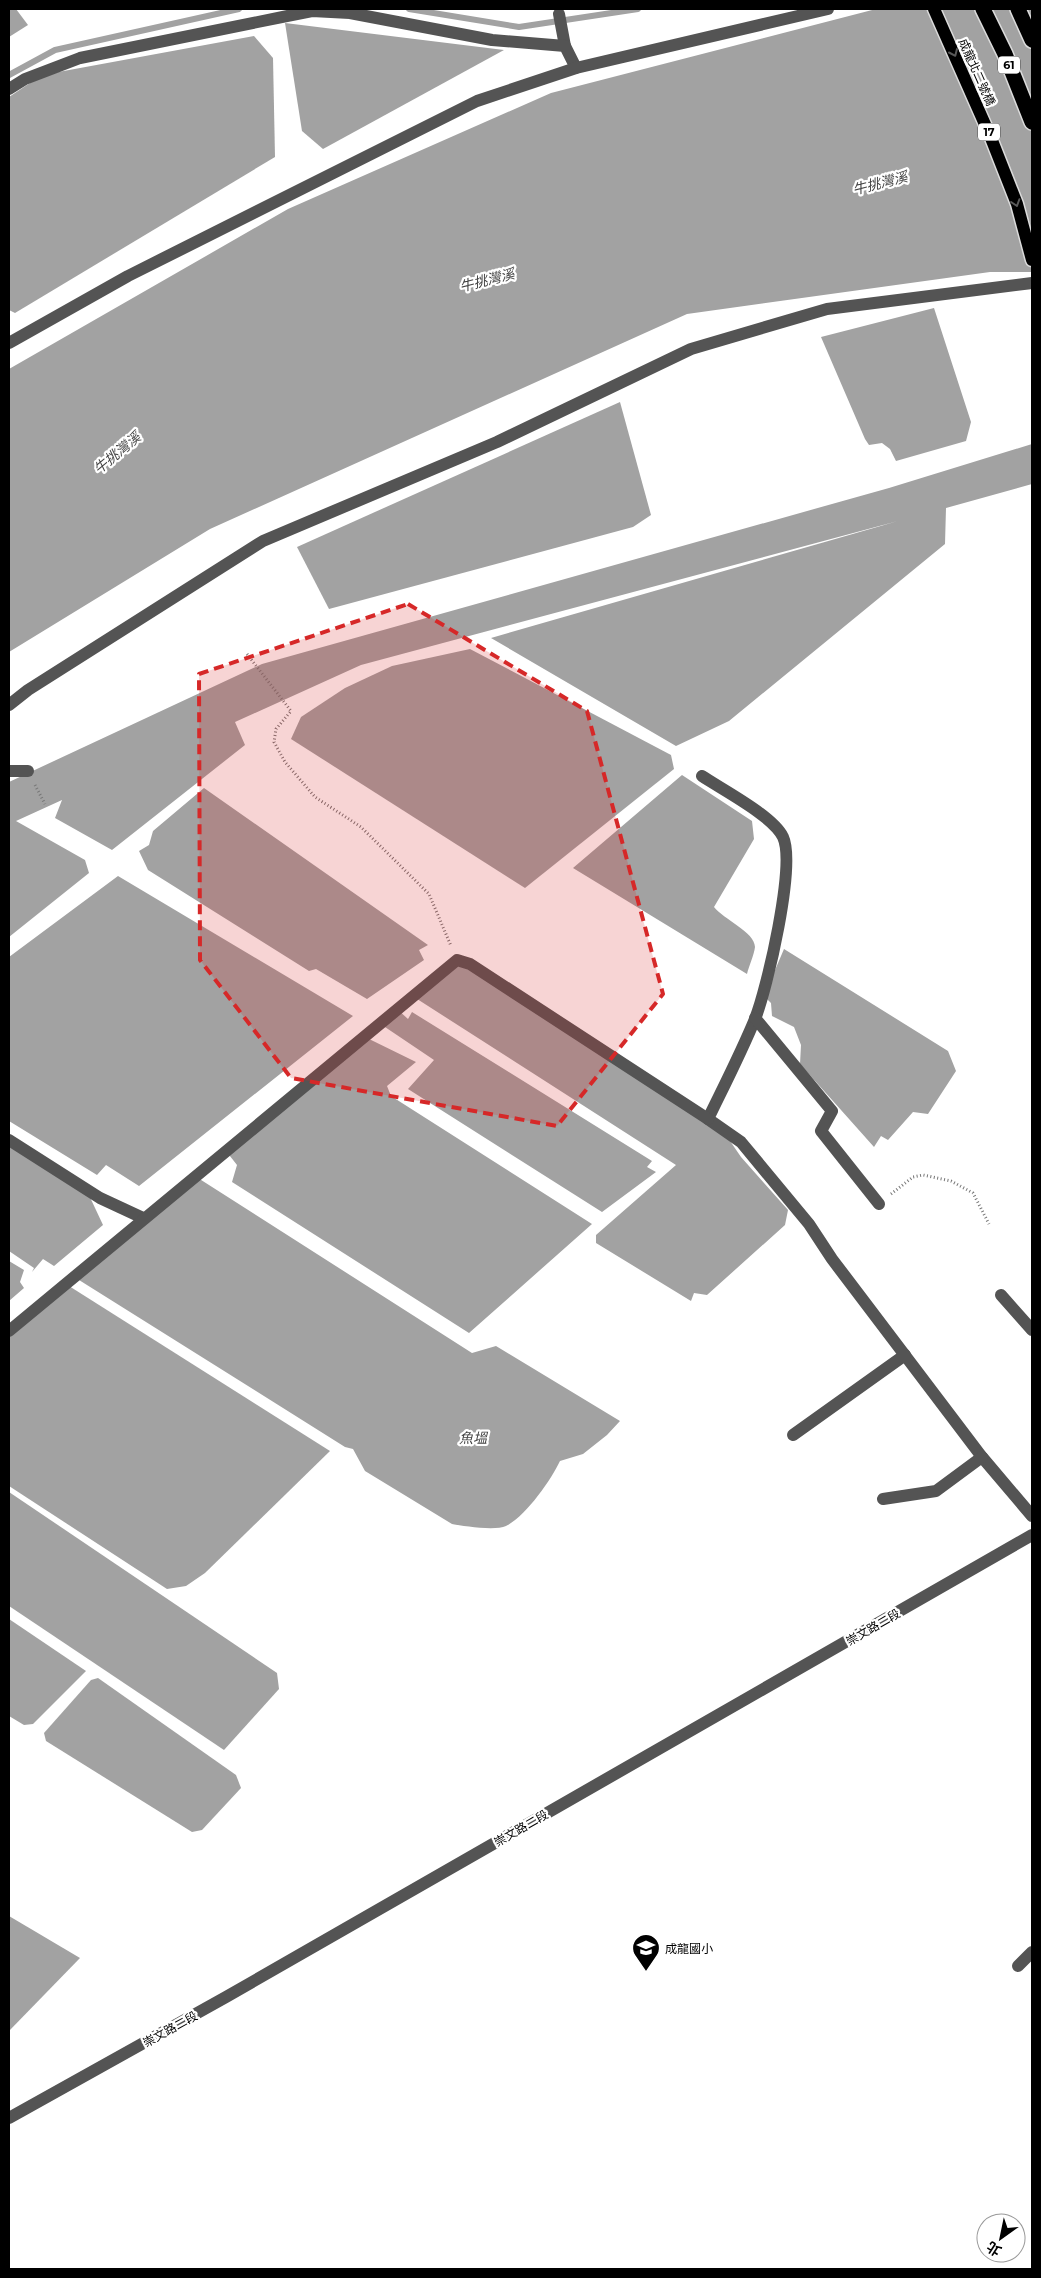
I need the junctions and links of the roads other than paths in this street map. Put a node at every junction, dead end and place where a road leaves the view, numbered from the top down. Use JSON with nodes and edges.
{"nodes":[{"id":1,"x":828,"y":9,"type":"edge"},
{"id":2,"x":934,"y":9,"type":"edge"},
{"id":3,"x":984,"y":9,"type":"edge"},
{"id":4,"x":1018,"y":9,"type":"edge"},
{"id":5,"x":559,"y":14,"type":"dead end"},
{"id":6,"x":1032,"y":40,"type":"edge"},
{"id":7,"x":565,"y":46,"type":"junction"},
{"id":8,"x":576,"y":68,"type":"junction"},
{"id":9,"x":9,"y":89,"type":"edge"},
{"id":10,"x":1032,"y":122,"type":"edge"},
{"id":11,"x":1032,"y":260,"type":"edge"},
{"id":12,"x":1032,"y":283,"type":"edge"},
{"id":13,"x":9,"y":343,"type":"edge"},
{"id":14,"x":9,"y":705,"type":"edge"},
{"id":15,"x":9,"y":771,"type":"edge"},
{"id":16,"x":28,"y":771,"type":"road end"},
{"id":17,"x":702,"y":776,"type":"dead end"},
{"id":18,"x":755,"y":1018,"type":"junction"},
{"id":19,"x":708,"y":1119,"type":"junction"},
{"id":20,"x":9,"y":1140,"type":"edge"},
{"id":21,"x":879,"y":1204,"type":"road end"},
{"id":22,"x":143,"y":1218,"type":"junction"},
{"id":23,"x":1001,"y":1295,"type":"dead end"},
{"id":24,"x":1032,"y":1330,"type":"edge"},
{"id":25,"x":9,"y":1331,"type":"edge"},
{"id":26,"x":905,"y":1355,"type":"junction"},
{"id":27,"x":793,"y":1435,"type":"dead end"},
{"id":28,"x":982,"y":1457,"type":"junction"},
{"id":29,"x":883,"y":1499,"type":"dead end"},
{"id":30,"x":1032,"y":1516,"type":"edge"},
{"id":31,"x":1032,"y":1535,"type":"edge"},
{"id":32,"x":1032,"y":1952,"type":"edge"},
{"id":33,"x":1018,"y":1966,"type":"dead end"},
{"id":34,"x":9,"y":2118,"type":"edge"}],
"edges":[{"from":1,"to":8,"type":"street"},
{"from":2,"to":11,"type":"main road","name":"成龍北二號橋","number":"17","one_way":true},
{"from":3,"to":10,"type":"highway","number":"61"},
{"from":4,"to":6,"type":"highway"},
{"from":5,"to":7,"type":"street"},
{"from":7,"to":8,"type":"street"},
{"from":7,"to":9,"type":"street"},
{"from":8,"to":13,"type":"street"},
{"from":12,"to":14,"type":"street"},
{"from":15,"to":16,"type":"street"},
{"from":17,"to":18,"type":"street"},
{"from":18,"to":19,"type":"street"},
{"from":18,"to":21,"type":"street"},
{"from":19,"to":22,"type":"street"},
{"from":19,"to":26,"type":"street"},
{"from":20,"to":22,"type":"street"},
{"from":22,"to":25,"type":"street"},
{"from":23,"to":24,"type":"street"},
{"from":26,"to":27,"type":"street"},
{"from":26,"to":28,"type":"street"},
{"from":28,"to":29,"type":"street"},
{"from":28,"to":30,"type":"street"},
{"from":31,"to":34,"type":"street","name":"崇文路二段"},
{"from":32,"to":33,"type":"street"}]}
